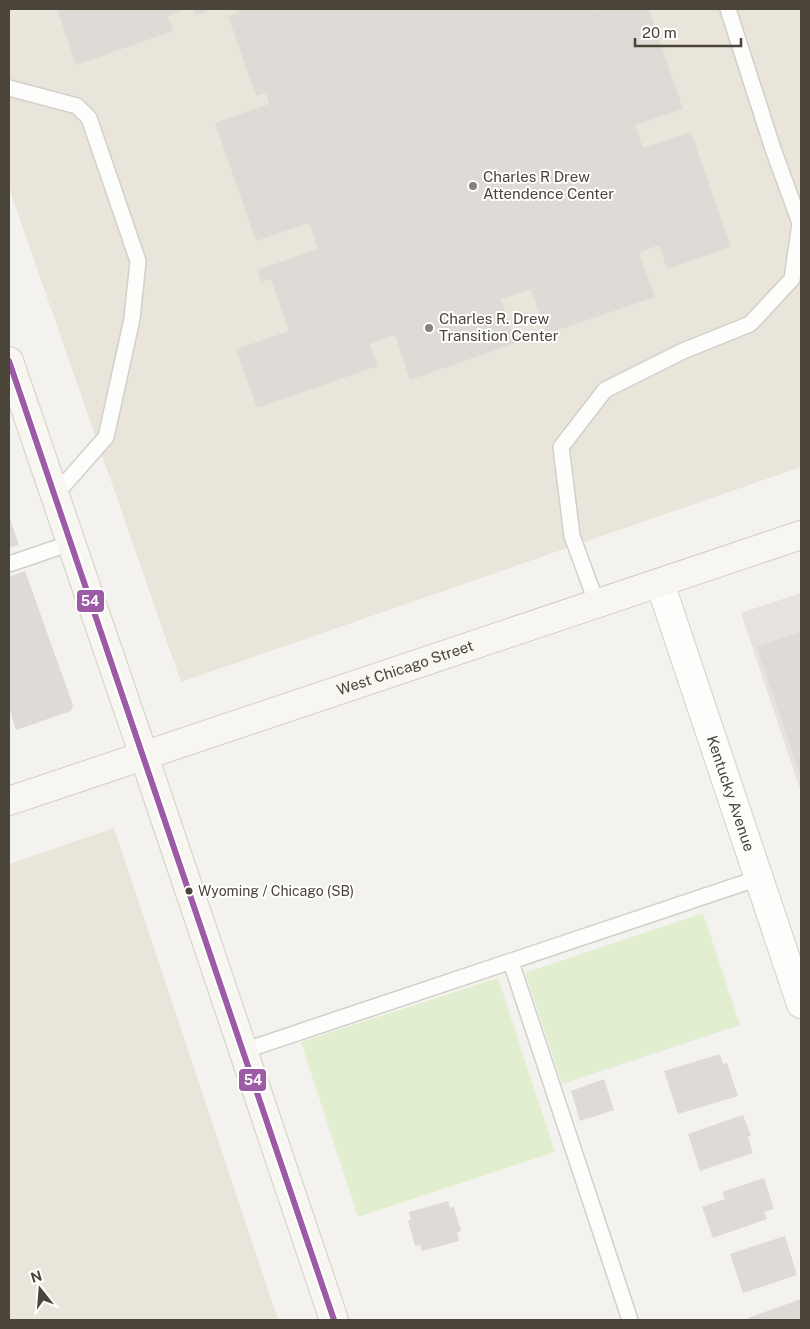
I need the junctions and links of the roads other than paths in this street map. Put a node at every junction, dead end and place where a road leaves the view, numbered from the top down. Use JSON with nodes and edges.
{"nodes":[{"id":1,"x":728,"y":9,"type":"edge"},
{"id":2,"x":9,"y":88,"type":"edge"},
{"id":3,"x":9,"y":361,"type":"edge"},
{"id":4,"x":55,"y":495,"type":"junction"},
{"id":5,"x":801,"y":535,"type":"edge"},
{"id":6,"x":71,"y":543,"type":"junction"},
{"id":7,"x":9,"y":564,"type":"edge"},
{"id":8,"x":660,"y":583,"type":"junction"},
{"id":9,"x":597,"y":604,"type":"junction"},
{"id":10,"x":144,"y":756,"type":"junction"},
{"id":11,"x":9,"y":801,"type":"edge"},
{"id":12,"x":759,"y":878,"type":"junction"},
{"id":13,"x":511,"y":962,"type":"junction"},
{"id":14,"x":801,"y":1004,"type":"edge"},
{"id":15,"x":243,"y":1051,"type":"junction"},
{"id":16,"x":330,"y":1319,"type":"edge"},
{"id":17,"x":630,"y":1320,"type":"edge"}],
"edges":[{"from":1,"to":9,"type":"lane"},
{"from":2,"to":4,"type":"lane"},
{"from":3,"to":4,"type":"street"},
{"from":4,"to":6,"type":"street"},
{"from":5,"to":8,"type":"street","name":"West Chicago Street"},
{"from":6,"to":7,"type":"lane"},
{"from":6,"to":10,"type":"street"},
{"from":8,"to":9,"type":"street","name":"West Chicago Street"},
{"from":8,"to":12,"type":"street","name":"Kentucky Avenue"},
{"from":9,"to":10,"type":"street","name":"West Chicago Street"},
{"from":10,"to":11,"type":"street","name":"West Chicago Street"},
{"from":10,"to":15,"type":"street"},
{"from":12,"to":13,"type":"lane"},
{"from":12,"to":14,"type":"street","name":"Kentucky Avenue"},
{"from":13,"to":15,"type":"lane"},
{"from":13,"to":17,"type":"lane"},
{"from":15,"to":16,"type":"street"}]}
